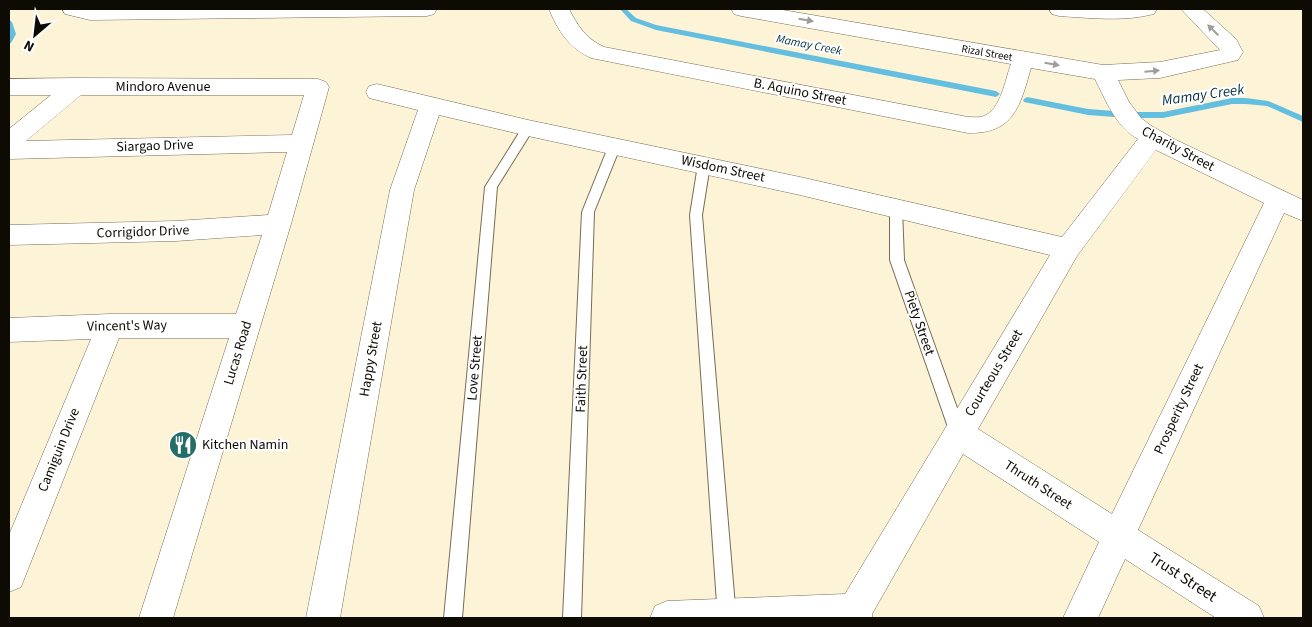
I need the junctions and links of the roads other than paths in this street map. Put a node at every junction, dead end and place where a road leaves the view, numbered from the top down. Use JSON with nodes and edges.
{"nodes":[{"id":1,"x":72,"y":9,"type":"edge"},
{"id":2,"x":427,"y":9,"type":"edge"},
{"id":3,"x":559,"y":9,"type":"edge"},
{"id":4,"x":741,"y":9,"type":"edge"},
{"id":5,"x":1059,"y":9,"type":"edge"},
{"id":6,"x":1147,"y":9,"type":"edge"},
{"id":7,"x":1191,"y":9,"type":"edge"},
{"id":8,"x":1104,"y":11,"type":"edge"},
{"id":9,"x":1024,"y":59,"type":"junction"},
{"id":10,"x":1103,"y":73,"type":"junction"},
{"id":11,"x":76,"y":86,"type":"junction"},
{"id":12,"x":9,"y":87,"type":"edge"},
{"id":13,"x":318,"y":87,"type":"joint"},
{"id":14,"x":378,"y":92,"type":"dead end"},
{"id":15,"x":431,"y":104,"type":"junction"},
{"id":16,"x":528,"y":128,"type":"junction"},
{"id":17,"x":1152,"y":138,"type":"junction"},
{"id":18,"x":9,"y":142,"type":"edge"},
{"id":19,"x":302,"y":143,"type":"junction"},
{"id":20,"x":615,"y":145,"type":"junction"},
{"id":21,"x":9,"y":150,"type":"edge"},
{"id":22,"x":704,"y":165,"type":"junction"},
{"id":23,"x":1291,"y":205,"type":"edge"},
{"id":24,"x":896,"y":209,"type":"junction"},
{"id":25,"x":278,"y":224,"type":"junction"},
{"id":26,"x":9,"y":235,"type":"edge"},
{"id":27,"x":1068,"y":249,"type":"junction"},
{"id":28,"x":110,"y":326,"type":"junction"},
{"id":29,"x":246,"y":326,"type":"junction"},
{"id":30,"x":9,"y":330,"type":"edge"},
{"id":31,"x":958,"y":434,"type":"junction"},
{"id":32,"x":1118,"y":536,"type":"junction"},
{"id":33,"x":9,"y":575,"type":"edge"},
{"id":34,"x":855,"y":615,"type":"edge"},
{"id":35,"x":727,"y":617,"type":"edge"},
{"id":36,"x":156,"y":618,"type":"edge"},
{"id":37,"x":323,"y":618,"type":"edge"},
{"id":38,"x":453,"y":618,"type":"edge"},
{"id":39,"x":572,"y":618,"type":"edge"},
{"id":40,"x":667,"y":618,"type":"edge"},
{"id":41,"x":1080,"y":618,"type":"edge"},
{"id":42,"x":1247,"y":618,"type":"edge"}],
"edges":[{"from":1,"to":2,"type":"street"},
{"from":3,"to":9,"type":"street","name":"B. Aquino Street"},
{"from":4,"to":9,"type":"street","name":"Rizal Street","one_way":true},
{"from":5,"to":8,"type":"street"},
{"from":6,"to":8,"type":"street"},
{"from":10,"to":7,"type":"street","name":"Rizal Street","one_way":true},
{"from":9,"to":10,"type":"street","name":"Rizal Street","one_way":true},
{"from":10,"to":17,"type":"street","name":"Charity Street"},
{"from":11,"to":12,"type":"street","name":"Mindoro Avenue"},
{"from":11,"to":13,"type":"street","name":"Mindoro Avenue"},
{"from":11,"to":18,"type":"street"},
{"from":13,"to":19,"type":"street","name":"Lucas Road"},
{"from":14,"to":15,"type":"street","name":"Wisdom Street"},
{"from":15,"to":16,"type":"street","name":"Wisdom Street"},
{"from":15,"to":37,"type":"street","name":"Happy Street"},
{"from":16,"to":20,"type":"street","name":"Wisdom Street"},
{"from":16,"to":38,"type":"lane","name":"Love Street"},
{"from":17,"to":23,"type":"street","name":"Charity Street"},
{"from":17,"to":27,"type":"street","name":"Courteous Street"},
{"from":19,"to":21,"type":"street","name":"Siargao Drive"},
{"from":19,"to":25,"type":"street","name":"Lucas Road"},
{"from":20,"to":22,"type":"street","name":"Wisdom Street"},
{"from":20,"to":39,"type":"lane","name":"Faith Street"},
{"from":22,"to":24,"type":"street","name":"Wisdom Street"},
{"from":22,"to":35,"type":"lane"},
{"from":23,"to":32,"type":"street","name":"Prosperity Street"},
{"from":24,"to":27,"type":"street","name":"Wisdom Street"},
{"from":24,"to":31,"type":"lane","name":"Piety Street"},
{"from":25,"to":26,"type":"street","name":"Corrigidor Drive"},
{"from":25,"to":29,"type":"street","name":"Lucas Road"},
{"from":27,"to":31,"type":"street","name":"Courteous Street"},
{"from":28,"to":29,"type":"street","name":"Vincent's Way"},
{"from":28,"to":30,"type":"street","name":"Vincent's Way"},
{"from":28,"to":33,"type":"street","name":"Camiguin Drive"},
{"from":29,"to":36,"type":"street","name":"Lucas Road"},
{"from":31,"to":32,"type":"street","name":"Thruth Street"},
{"from":31,"to":34,"type":"street","name":"Courteous Street"},
{"from":32,"to":41,"type":"street","name":"Prosperity Street"},
{"from":32,"to":42,"type":"street","name":"Trust Street"},
{"from":34,"to":35,"type":"street"},
{"from":35,"to":40,"type":"street"}]}
